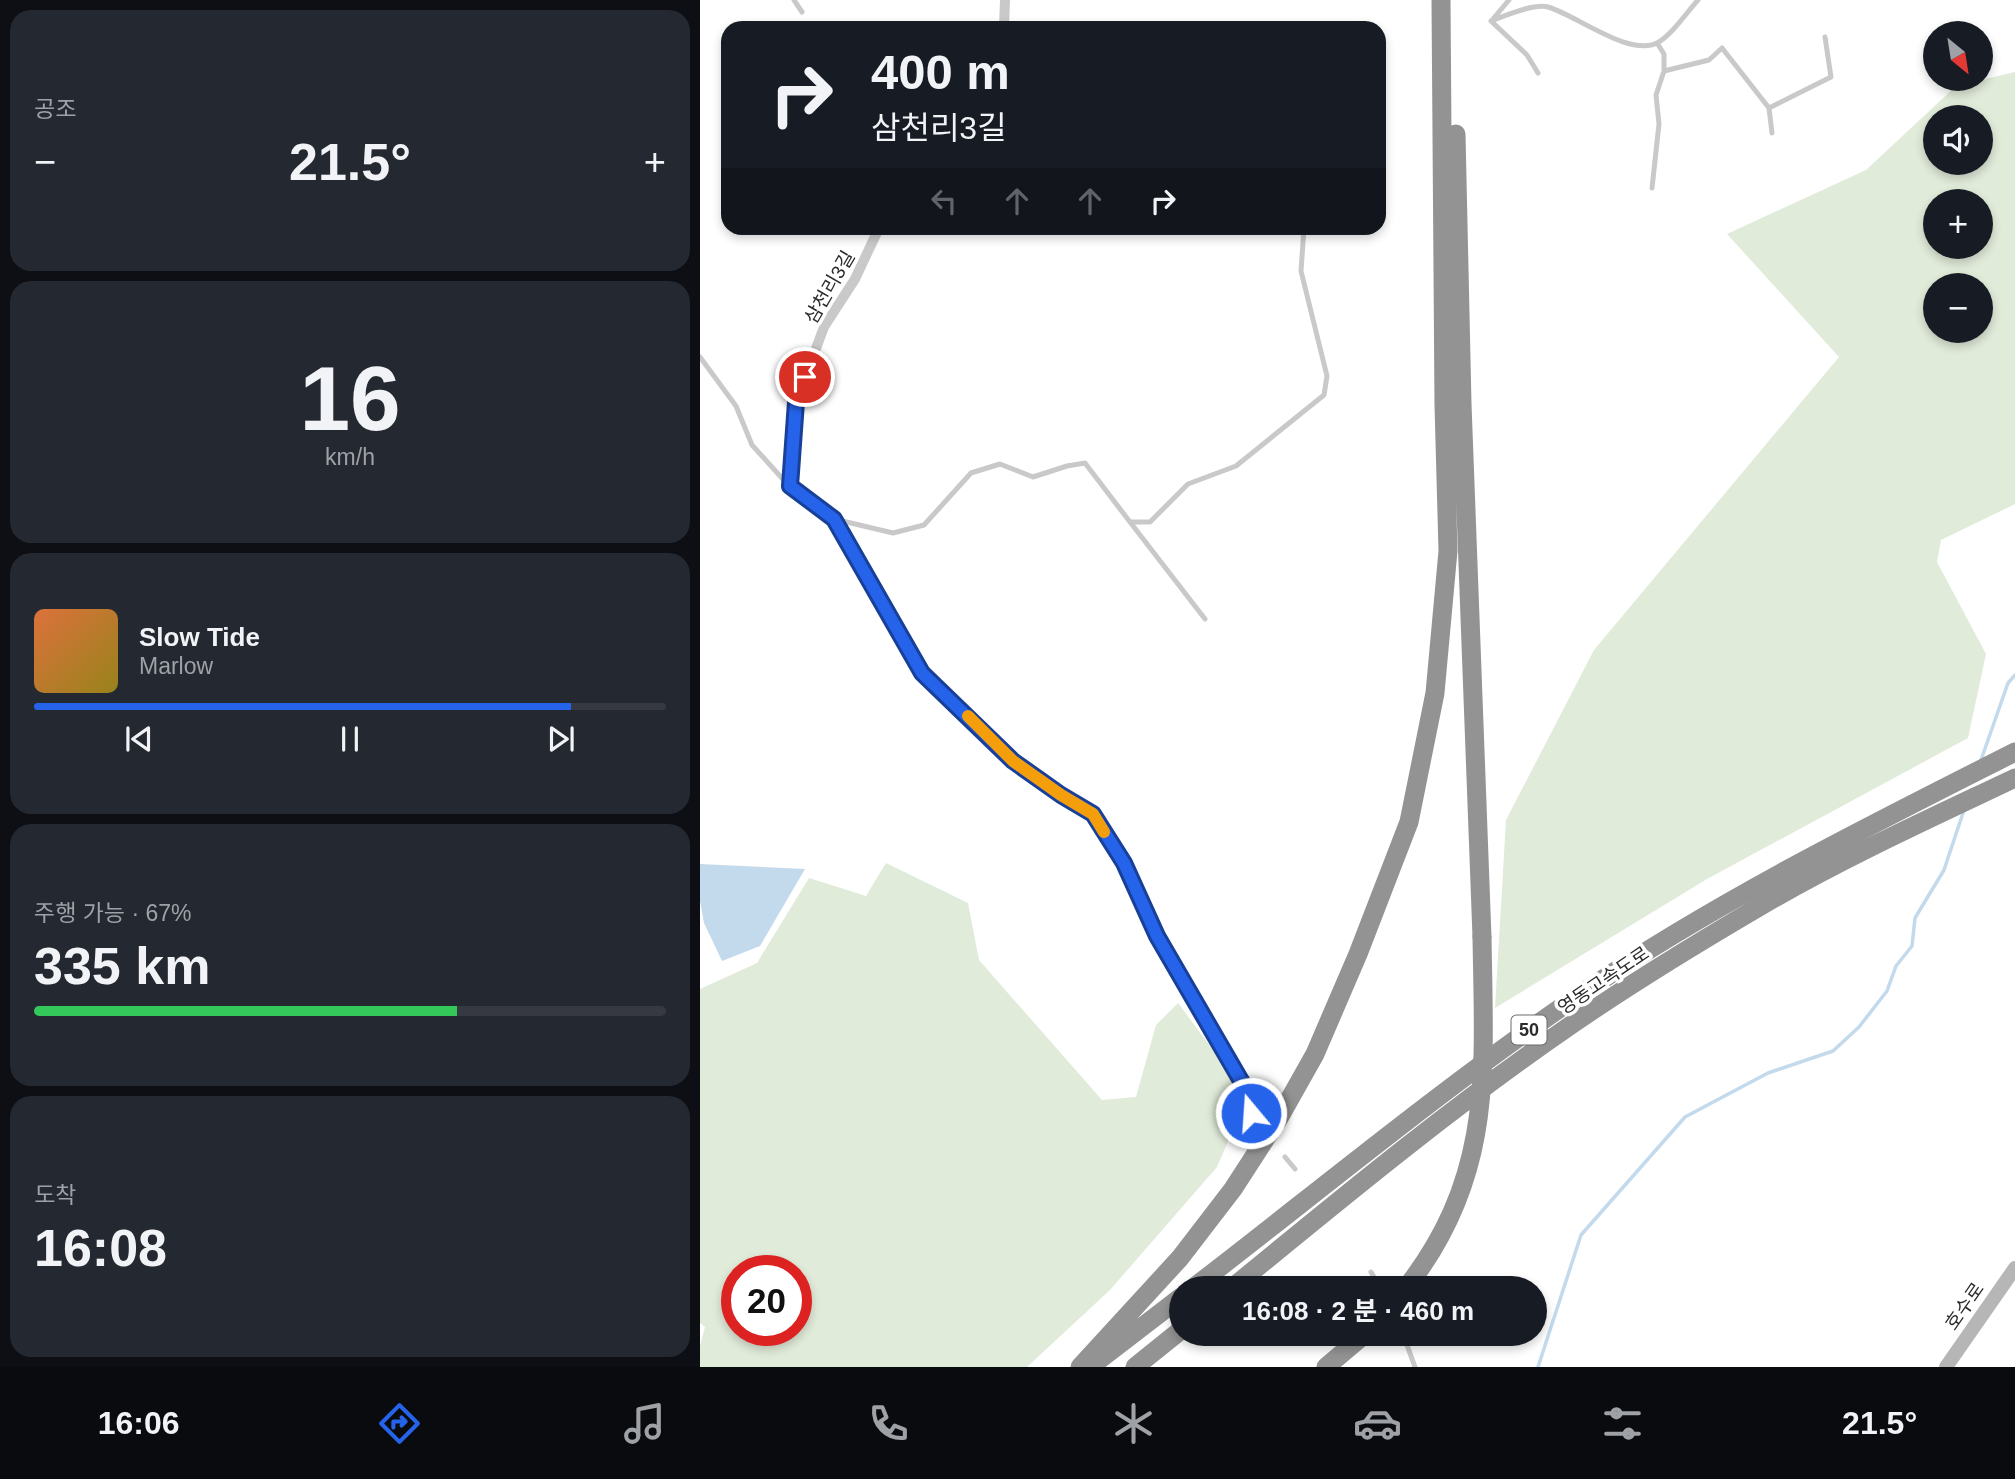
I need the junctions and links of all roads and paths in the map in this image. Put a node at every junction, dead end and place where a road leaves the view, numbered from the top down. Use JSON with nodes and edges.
{"nodes":[{"id":1,"x":794,"y":0,"type":"edge"},
{"id":2,"x":1005,"y":0,"type":"edge"},
{"id":3,"x":1441,"y":0,"type":"edge"},
{"id":4,"x":1454,"y":0,"type":"edge"},
{"id":5,"x":1509,"y":0,"type":"edge"},
{"id":6,"x":1698,"y":0,"type":"edge"},
{"id":7,"x":802,"y":12,"type":"dead end"},
{"id":8,"x":1004,"y":21,"type":"edge"},
{"id":9,"x":1491,"y":21,"type":"junction"},
{"id":10,"x":1825,"y":37,"type":"dead end"},
{"id":11,"x":1657,"y":43,"type":"junction"},
{"id":12,"x":1664,"y":71,"type":"junction"},
{"id":13,"x":1538,"y":73,"type":"dead end"},
{"id":14,"x":1769,"y":108,"type":"junction"},
{"id":15,"x":1772,"y":133,"type":"dead end"},
{"id":16,"x":1652,"y":188,"type":"dead end"},
{"id":17,"x":876,"y":235,"type":"edge"},
{"id":18,"x":1304,"y":235,"type":"edge"},
{"id":19,"x":700,"y":357,"type":"edge"},
{"id":20,"x":790,"y":486,"type":"junction"},
{"id":21,"x":834,"y":519,"type":"junction"},
{"id":22,"x":1130,"y":522,"type":"junction"},
{"id":23,"x":1206,"y":619,"type":"dead end"},
{"id":24,"x":2015,"y":752,"type":"edge"},
{"id":25,"x":2015,"y":778,"type":"edge"},
{"id":26,"x":1251,"y":1113,"type":"dead end"},
{"id":27,"x":1285,"y":1157,"type":"dead end"},
{"id":28,"x":1295,"y":1169,"type":"dead end"},
{"id":29,"x":2015,"y":1268,"type":"edge"},
{"id":30,"x":1371,"y":1272,"type":"dead end"},
{"id":31,"x":1208,"y":1276,"type":"edge"},
{"id":32,"x":1247,"y":1276,"type":"edge"},
{"id":33,"x":1373,"y":1276,"type":"edge"},
{"id":34,"x":1415,"y":1276,"type":"edge"},
{"id":35,"x":1169,"y":1306,"type":"edge"},
{"id":36,"x":1169,"y":1340,"type":"edge"},
{"id":37,"x":1351,"y":1346,"type":"edge"},
{"id":38,"x":1407,"y":1346,"type":"edge"},
{"id":39,"x":1080,"y":1367,"type":"edge"},
{"id":40,"x":1090,"y":1367,"type":"edge"},
{"id":41,"x":1135,"y":1367,"type":"edge"},
{"id":42,"x":1326,"y":1367,"type":"edge"},
{"id":43,"x":1415,"y":1367,"type":"edge"},
{"id":44,"x":1945,"y":1367,"type":"edge"}],
"edges":[{"from":1,"to":7,"type":"lane"},
{"from":2,"to":8,"type":"street"},
{"from":3,"to":39,"type":"highway"},
{"from":4,"to":34,"type":"highway","bridge":true},
{"from":5,"to":9,"type":"lane"},
{"from":6,"to":11,"type":"lane"},
{"from":9,"to":11,"type":"lane"},
{"from":9,"to":13,"type":"lane"},
{"from":10,"to":14,"type":"lane"},
{"from":11,"to":12,"type":"lane"},
{"from":12,"to":14,"type":"lane"},
{"from":12,"to":16,"type":"lane"},
{"from":14,"to":15,"type":"lane"},
{"from":17,"to":20,"type":"street","name":"삼천리3길"},
{"from":18,"to":22,"type":"lane"},
{"from":19,"to":20,"type":"lane"},
{"from":20,"to":21,"type":"lane"},
{"from":21,"to":22,"type":"lane"},
{"from":21,"to":26,"type":"lane"},
{"from":22,"to":23,"type":"lane"},
{"from":24,"to":31,"type":"highway","name":"영동고속도로","number":"50"},
{"from":25,"to":32,"type":"highway","name":"영동고속도로","number":"50"},
{"from":27,"to":28,"type":"lane"},
{"from":29,"to":44,"type":"street","name":"호수로"},
{"from":30,"to":33,"type":"lane"},
{"from":35,"to":40,"type":"highway"},
{"from":36,"to":41,"type":"highway"},
{"from":37,"to":42,"type":"highway"},
{"from":38,"to":43,"type":"lane"}]}
